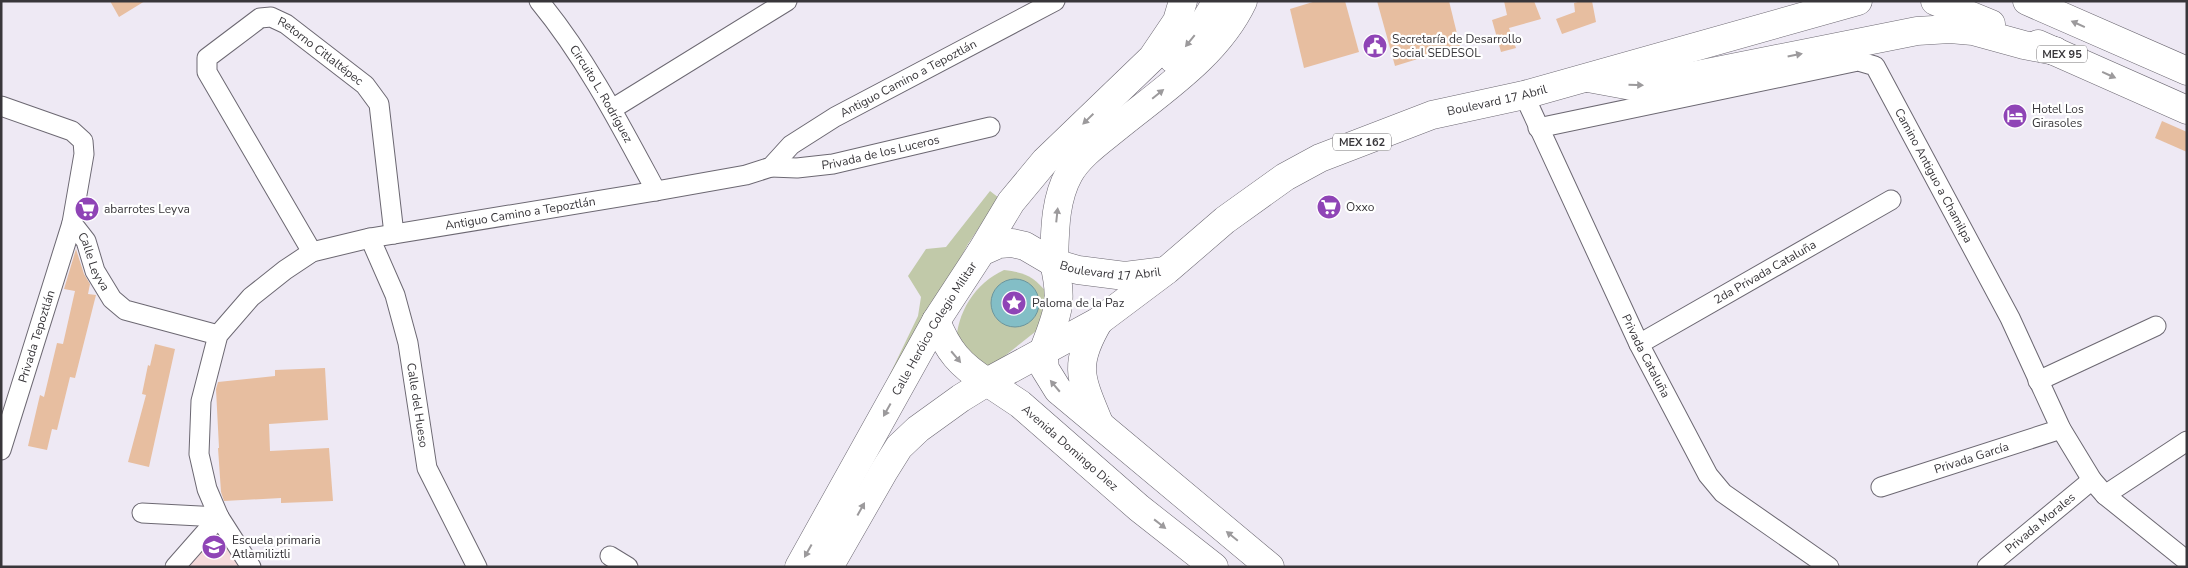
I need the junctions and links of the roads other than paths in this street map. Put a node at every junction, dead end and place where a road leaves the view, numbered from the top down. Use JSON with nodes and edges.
{"nodes":[{"id":1,"x":539,"y":1,"type":"edge"},
{"id":2,"x":787,"y":1,"type":"edge"},
{"id":3,"x":1055,"y":1,"type":"edge"},
{"id":4,"x":1183,"y":1,"type":"edge"},
{"id":5,"x":1217,"y":1,"type":"edge"},
{"id":6,"x":1243,"y":1,"type":"edge"},
{"id":7,"x":1858,"y":1,"type":"edge"},
{"id":8,"x":1935,"y":1,"type":"edge"},
{"id":9,"x":2027,"y":1,"type":"edge"},
{"id":10,"x":2055,"y":51,"type":"junction"},
{"id":11,"x":2187,"y":71,"type":"edge"},
{"id":12,"x":1588,"y":78,"type":"junction"},
{"id":13,"x":1524,"y":95,"type":"junction"},
{"id":14,"x":1110,"y":98,"type":"junction"},
{"id":15,"x":1,"y":106,"type":"edge"},
{"id":16,"x":612,"y":109,"type":"junction"},
{"id":17,"x":2187,"y":110,"type":"edge"},
{"id":18,"x":990,"y":127,"type":"dead end"},
{"id":19,"x":1538,"y":128,"type":"junction"},
{"id":20,"x":771,"y":168,"type":"junction"},
{"id":21,"x":656,"y":191,"type":"junction"},
{"id":22,"x":1891,"y":200,"type":"dead end"},
{"id":23,"x":72,"y":223,"type":"junction"},
{"id":24,"x":394,"y":234,"type":"junction"},
{"id":25,"x":370,"y":238,"type":"junction"},
{"id":26,"x":312,"y":252,"type":"junction"},
{"id":27,"x":981,"y":252,"type":"junction"},
{"id":28,"x":1054,"y":263,"type":"junction"},
{"id":29,"x":1167,"y":270,"type":"junction"},
{"id":30,"x":1099,"y":320,"type":"junction"},
{"id":31,"x":936,"y":321,"type":"junction"},
{"id":32,"x":2156,"y":326,"type":"dead end"},
{"id":33,"x":218,"y":335,"type":"junction"},
{"id":34,"x":1639,"y":344,"type":"junction"},
{"id":35,"x":1043,"y":352,"type":"junction"},
{"id":36,"x":2038,"y":381,"type":"junction"},
{"id":37,"x":988,"y":382,"type":"junction"},
{"id":38,"x":1099,"y":423,"type":"junction"},
{"id":39,"x":2061,"y":429,"type":"junction"},
{"id":40,"x":2187,"y":441,"type":"edge"},
{"id":41,"x":1,"y":450,"type":"edge"},
{"id":42,"x":1164,"y":479,"type":"junction"},
{"id":43,"x":2092,"y":480,"type":"junction"},
{"id":44,"x":1881,"y":487,"type":"dead end"},
{"id":45,"x":2105,"y":495,"type":"junction"},
{"id":46,"x":1139,"y":508,"type":"junction"},
{"id":47,"x":142,"y":513,"type":"dead end"},
{"id":48,"x":219,"y":517,"type":"junction"},
{"id":49,"x":610,"y":556,"type":"dead end"},
{"id":50,"x":2187,"y":562,"type":"edge"},
{"id":51,"x":175,"y":567,"type":"edge"},
{"id":52,"x":251,"y":567,"type":"edge"},
{"id":53,"x":478,"y":567,"type":"edge"},
{"id":54,"x":628,"y":567,"type":"edge"},
{"id":55,"x":799,"y":567,"type":"edge"},
{"id":56,"x":829,"y":567,"type":"edge"},
{"id":57,"x":1214,"y":567,"type":"edge"},
{"id":58,"x":1270,"y":567,"type":"edge"},
{"id":59,"x":1829,"y":567,"type":"edge"},
{"id":60,"x":1987,"y":567,"type":"edge"}],
"edges":[{"from":1,"to":16,"type":"street","name":"Circuito L. Rodríguez"},
{"from":2,"to":16,"type":"street"},
{"from":3,"to":20,"type":"street","name":"Antiguo Camino a Tepoztlán"},
{"from":4,"to":14,"type":"main road"},
{"from":5,"to":14,"type":"main road","one_way":true},
{"from":28,"to":6,"type":"main road","one_way":true},
{"from":7,"to":12,"type":"main road","name":"Boulevard 17 Abril","number":"MEX 162"},
{"from":8,"to":10,"type":"main road","number":"MEX 95"},
{"from":11,"to":9,"type":"main road","number":"MEX 95","one_way":true},
{"from":12,"to":10,"type":"main road","one_way":true},
{"from":10,"to":17,"type":"main road","number":"MEX 95","one_way":true},
{"from":12,"to":13,"type":"main road","name":"Boulevard 17 Abril","number":"MEX 162"},
{"from":13,"to":19,"type":"street","name":"Privada Cataluña"},
{"from":13,"to":29,"type":"main road","name":"Boulevard 17 Abril","number":"MEX 162"},
{"from":14,"to":27,"type":"main road","one_way":true},
{"from":15,"to":23,"type":"street","name":"Calle Leyva"},
{"from":16,"to":21,"type":"street","name":"Circuito L. Rodríguez"},
{"from":18,"to":20,"type":"street","name":"Privada de los Luceros"},
{"from":19,"to":34,"type":"street","name":"Privada Cataluña"},
{"from":19,"to":36,"type":"street","name":"Camino Antiguo a Chamilpa"},
{"from":20,"to":21,"type":"street","name":"Antiguo Camino a Tepoztlán"},
{"from":21,"to":24,"type":"street","name":"Antiguo Camino a Tepoztlán"},
{"from":22,"to":34,"type":"street","name":"2da Privada Cataluña"},
{"from":23,"to":33,"type":"street","name":"Calle Leyva"},
{"from":23,"to":41,"type":"street","name":"Privada Tepoztlán"},
{"from":24,"to":25,"type":"street","name":"Antiguo Camino a Tepoztlán"},
{"from":24,"to":26,"type":"street","name":"Retorno Citlaltépec"},
{"from":25,"to":26,"type":"street","name":"Antiguo Camino a Tepoztlán"},
{"from":25,"to":53,"type":"street","name":"Calle del Hueso"},
{"from":26,"to":33,"type":"street","name":"Antiguo Camino a Tepoztlán"},
{"from":27,"to":28,"type":"main road","name":"Calle Heróico Colegio Militar"},
{"from":27,"to":31,"type":"main road","name":"Calle Heróico Colegio Militar"},
{"from":28,"to":29,"type":"main road","name":"Boulevard 17 Abril"},
{"from":28,"to":35,"type":"main road"},
{"from":29,"to":30,"type":"main road","name":"Boulevard 17 Abril","number":"MEX 162"},
{"from":30,"to":35,"type":"main road","name":"Boulevard 17 Abril","number":"MEX 162"},
{"from":30,"to":38,"type":"main road"},
{"from":31,"to":37,"type":"main road","name":"Avenida Domingo Diez","one_way":true},
{"from":31,"to":55,"type":"main road","name":"Calle Heróico Colegio Militar","one_way":true},
{"from":32,"to":36,"type":"street"},
{"from":33,"to":48,"type":"street","name":"Antiguo Camino a Tepoztlán"},
{"from":34,"to":59,"type":"street","name":"Privada Cataluña"},
{"from":35,"to":37,"type":"main road"},
{"from":38,"to":35,"type":"main road","one_way":true},
{"from":36,"to":39,"type":"street","name":"Camino Antiguo a Chamilpa"},
{"from":37,"to":46,"type":"main road","name":"Avenida Domingo Diez"},
{"from":56,"to":37,"type":"main road","one_way":true},
{"from":38,"to":42,"type":"main road"},
{"from":39,"to":43,"type":"street","name":"Camino Antiguo a Chamilpa"},
{"from":39,"to":44,"type":"street","name":"Privada García"},
{"from":40,"to":45,"type":"street"},
{"from":42,"to":46,"type":"main road"},
{"from":58,"to":42,"type":"main road","one_way":true},
{"from":43,"to":45,"type":"street","name":"Camino Antiguo a Chamilpa"},
{"from":43,"to":60,"type":"street","name":"Privada Morales"},
{"from":45,"to":50,"type":"street","name":"Camino Antiguo a Chamilpa"},
{"from":46,"to":57,"type":"main road","name":"Avenida Domingo Diez","one_way":true},
{"from":47,"to":48,"type":"street"},
{"from":48,"to":51,"type":"street"},
{"from":48,"to":52,"type":"street","name":"Antiguo Camino a Tepoztlán"},
{"from":49,"to":54,"type":"street"}]}
